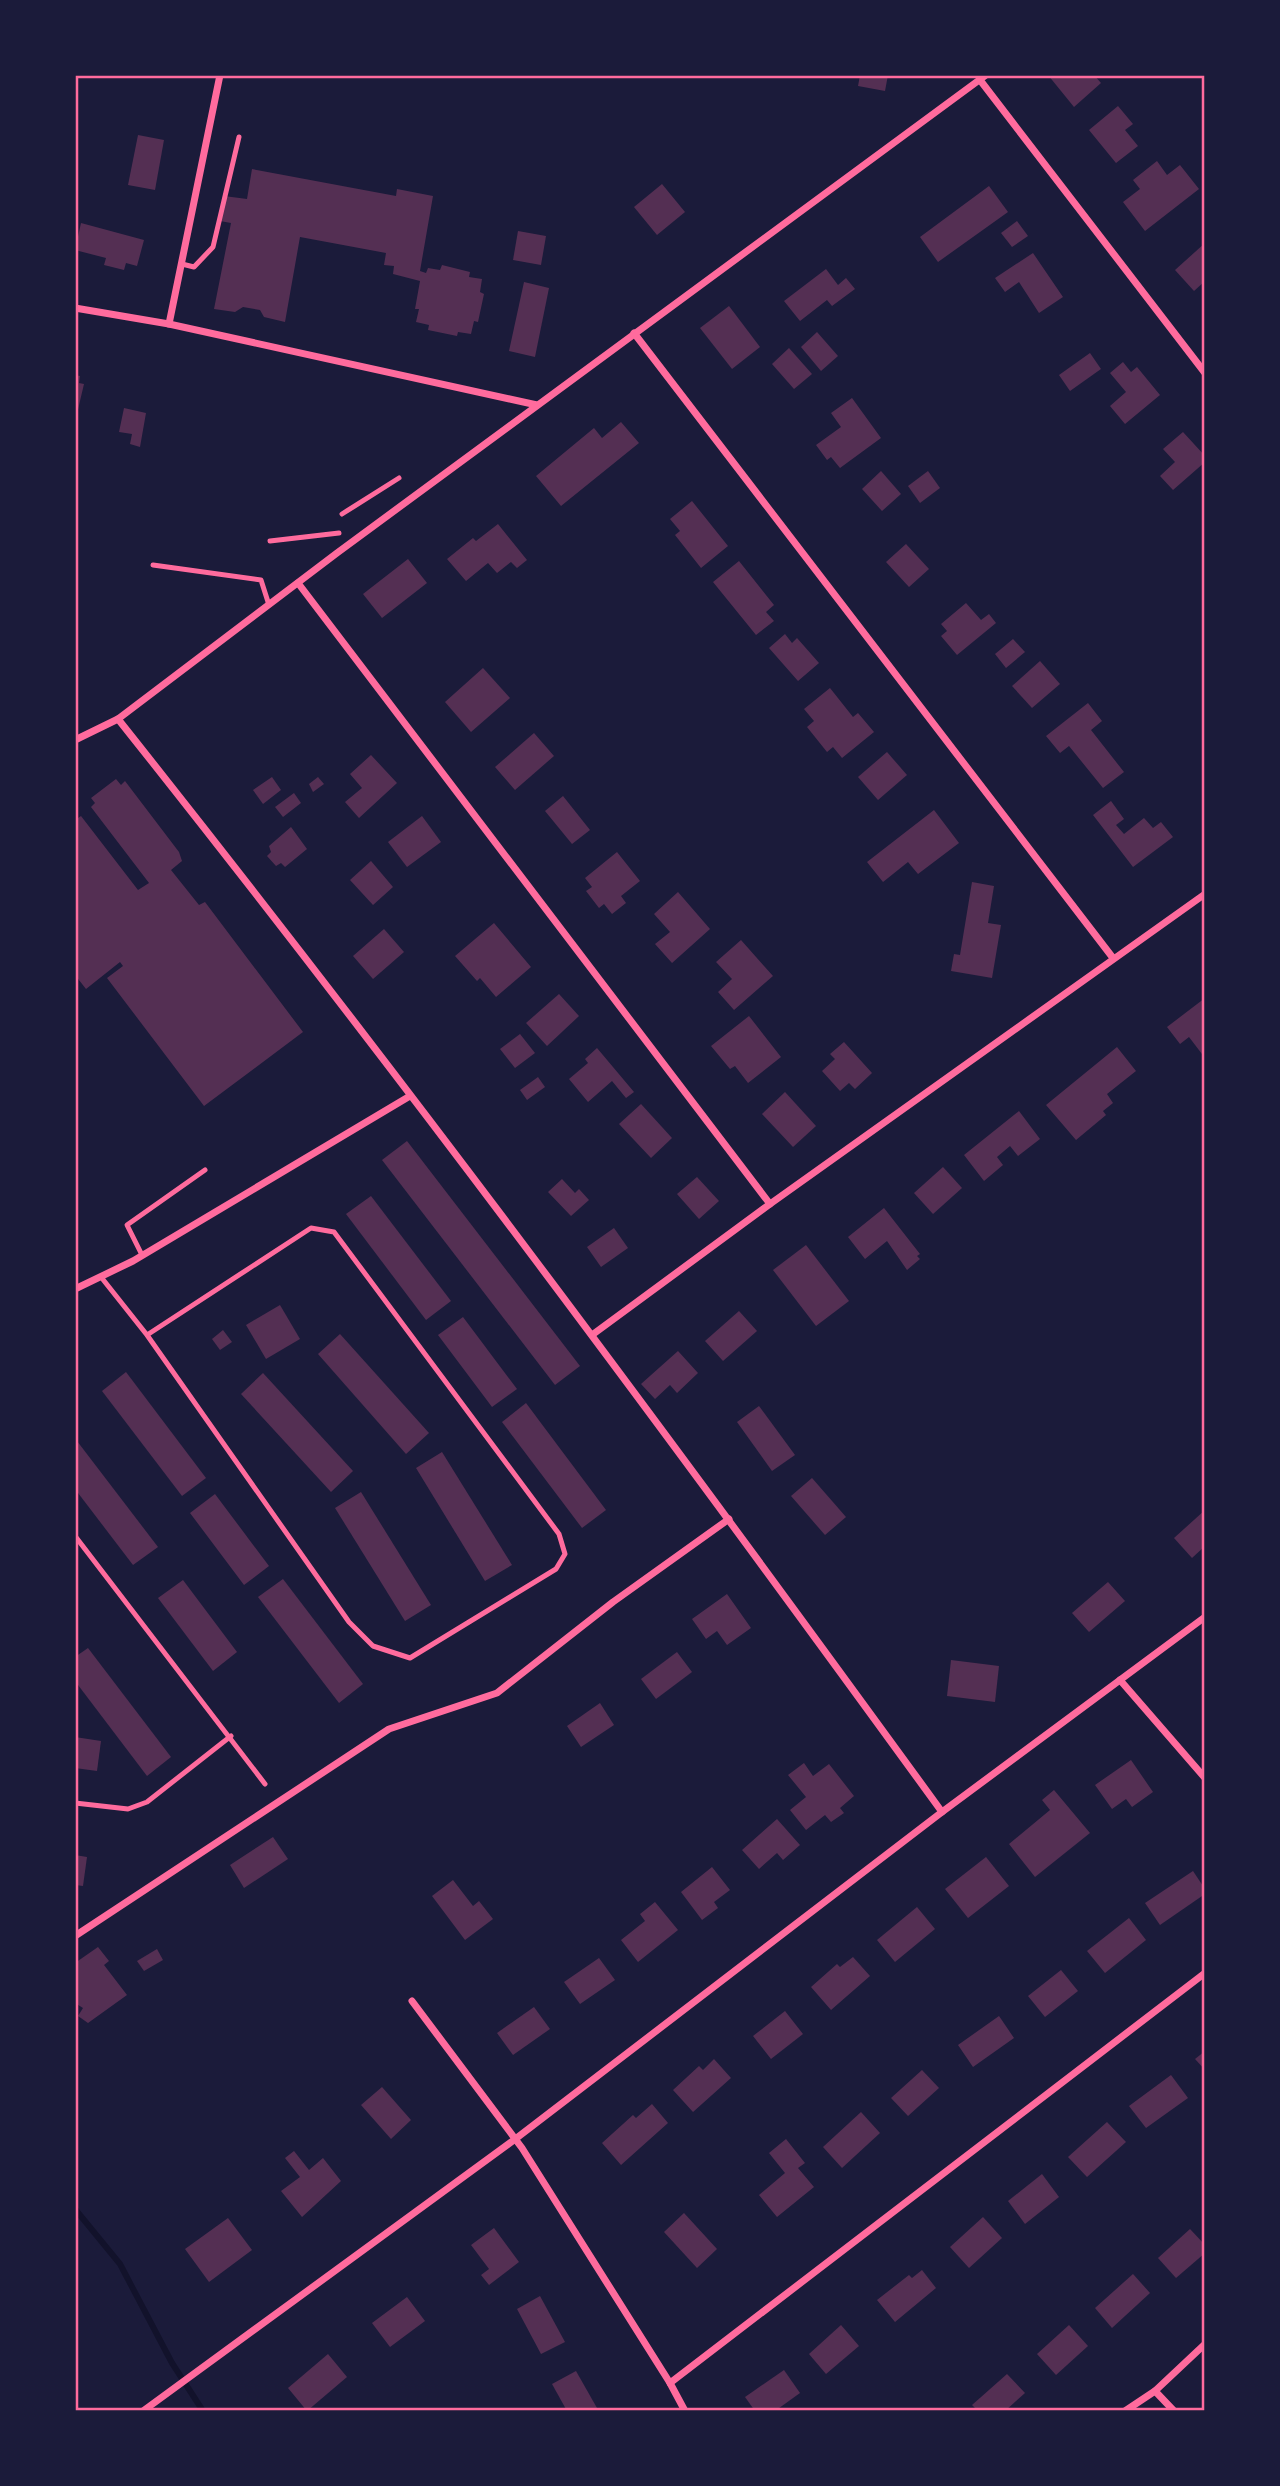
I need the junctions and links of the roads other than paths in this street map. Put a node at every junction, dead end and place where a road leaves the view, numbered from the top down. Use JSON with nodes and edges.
{"nodes":[{"id":1,"x":220,"y":75,"type":"edge"},
{"id":2,"x":983,"y":78,"type":"edge"},
{"id":3,"x":239,"y":137,"type":"dead end"},
{"id":4,"x":182,"y":264,"type":"junction"},
{"id":5,"x":75,"y":308,"type":"edge"},
{"id":6,"x":169,"y":324,"type":"junction"},
{"id":7,"x":634,"y":333,"type":"junction"},
{"id":8,"x":1205,"y":373,"type":"edge"},
{"id":9,"x":537,"y":405,"type":"junction"},
{"id":10,"x":399,"y":478,"type":"dead end"},
{"id":11,"x":342,"y":514,"type":"dead end"},
{"id":12,"x":339,"y":533,"type":"dead end"},
{"id":13,"x":270,"y":541,"type":"dead end"},
{"id":14,"x":153,"y":565,"type":"dead end"},
{"id":15,"x":298,"y":583,"type":"junction"},
{"id":16,"x":269,"y":606,"type":"junction"},
{"id":17,"x":118,"y":719,"type":"junction"},
{"id":18,"x":75,"y":740,"type":"edge"},
{"id":19,"x":1205,"y":894,"type":"edge"},
{"id":20,"x":1113,"y":958,"type":"junction"},
{"id":21,"x":410,"y":1096,"type":"junction"},
{"id":22,"x":205,"y":1170,"type":"dead end"},
{"id":23,"x":769,"y":1204,"type":"junction"},
{"id":24,"x":142,"y":1255,"type":"junction"},
{"id":25,"x":101,"y":1277,"type":"junction"},
{"id":26,"x":75,"y":1289,"type":"edge"},
{"id":27,"x":147,"y":1335,"type":"junction"},
{"id":28,"x":592,"y":1335,"type":"junction"},
{"id":29,"x":729,"y":1519,"type":"junction"},
{"id":30,"x":75,"y":1536,"type":"edge"},
{"id":31,"x":1205,"y":1617,"type":"edge"},
{"id":32,"x":1120,"y":1680,"type":"junction"},
{"id":33,"x":231,"y":1736,"type":"junction"},
{"id":34,"x":1205,"y":1778,"type":"edge"},
{"id":35,"x":265,"y":1784,"type":"dead end"},
{"id":36,"x":75,"y":1803,"type":"edge"},
{"id":37,"x":942,"y":1812,"type":"junction"},
{"id":38,"x":75,"y":1936,"type":"edge"},
{"id":39,"x":1205,"y":1973,"type":"edge"},
{"id":40,"x":412,"y":2001,"type":"dead end"},
{"id":41,"x":514,"y":2140,"type":"junction"},
{"id":42,"x":1205,"y":2344,"type":"edge"},
{"id":43,"x":670,"y":2383,"type":"junction"},
{"id":44,"x":1155,"y":2391,"type":"junction"},
{"id":45,"x":142,"y":2411,"type":"edge"},
{"id":46,"x":685,"y":2411,"type":"edge"},
{"id":47,"x":1125,"y":2411,"type":"edge"},
{"id":48,"x":1174,"y":2411,"type":"edge"}],
"edges":[{"from":1,"to":4,"type":"street"},
{"from":2,"to":7,"type":"street"},
{"from":2,"to":8,"type":"street"},
{"from":3,"to":4,"type":"lane"},
{"from":4,"to":6,"type":"street"},
{"from":5,"to":6,"type":"street"},
{"from":6,"to":9,"type":"street"},
{"from":7,"to":9,"type":"street"},
{"from":7,"to":20,"type":"street"},
{"from":9,"to":15,"type":"street"},
{"from":10,"to":11,"type":"lane"},
{"from":12,"to":13,"type":"lane"},
{"from":14,"to":16,"type":"lane"},
{"from":15,"to":16,"type":"street"},
{"from":15,"to":23,"type":"street"},
{"from":16,"to":17,"type":"street"},
{"from":17,"to":18,"type":"street"},
{"from":17,"to":21,"type":"street"},
{"from":19,"to":20,"type":"street"},
{"from":20,"to":23,"type":"street"},
{"from":21,"to":24,"type":"street"},
{"from":21,"to":28,"type":"street"},
{"from":22,"to":24,"type":"lane"},
{"from":23,"to":28,"type":"street"},
{"from":24,"to":25,"type":"street"},
{"from":25,"to":26,"type":"street"},
{"from":25,"to":27,"type":"lane"},
{"from":27,"to":27,"type":"lane"},
{"from":28,"to":29,"type":"street"},
{"from":29,"to":37,"type":"street"},
{"from":29,"to":38,"type":"street"},
{"from":30,"to":33,"type":"lane"},
{"from":31,"to":32,"type":"street"},
{"from":32,"to":34,"type":"street"},
{"from":32,"to":37,"type":"street"},
{"from":33,"to":35,"type":"lane"},
{"from":33,"to":36,"type":"lane"},
{"from":37,"to":41,"type":"street"},
{"from":39,"to":43,"type":"street"},
{"from":40,"to":41,"type":"street"},
{"from":41,"to":43,"type":"street"},
{"from":41,"to":45,"type":"street"},
{"from":42,"to":44,"type":"street"},
{"from":43,"to":46,"type":"street"},
{"from":44,"to":47,"type":"street"},
{"from":44,"to":48,"type":"street"}]}
